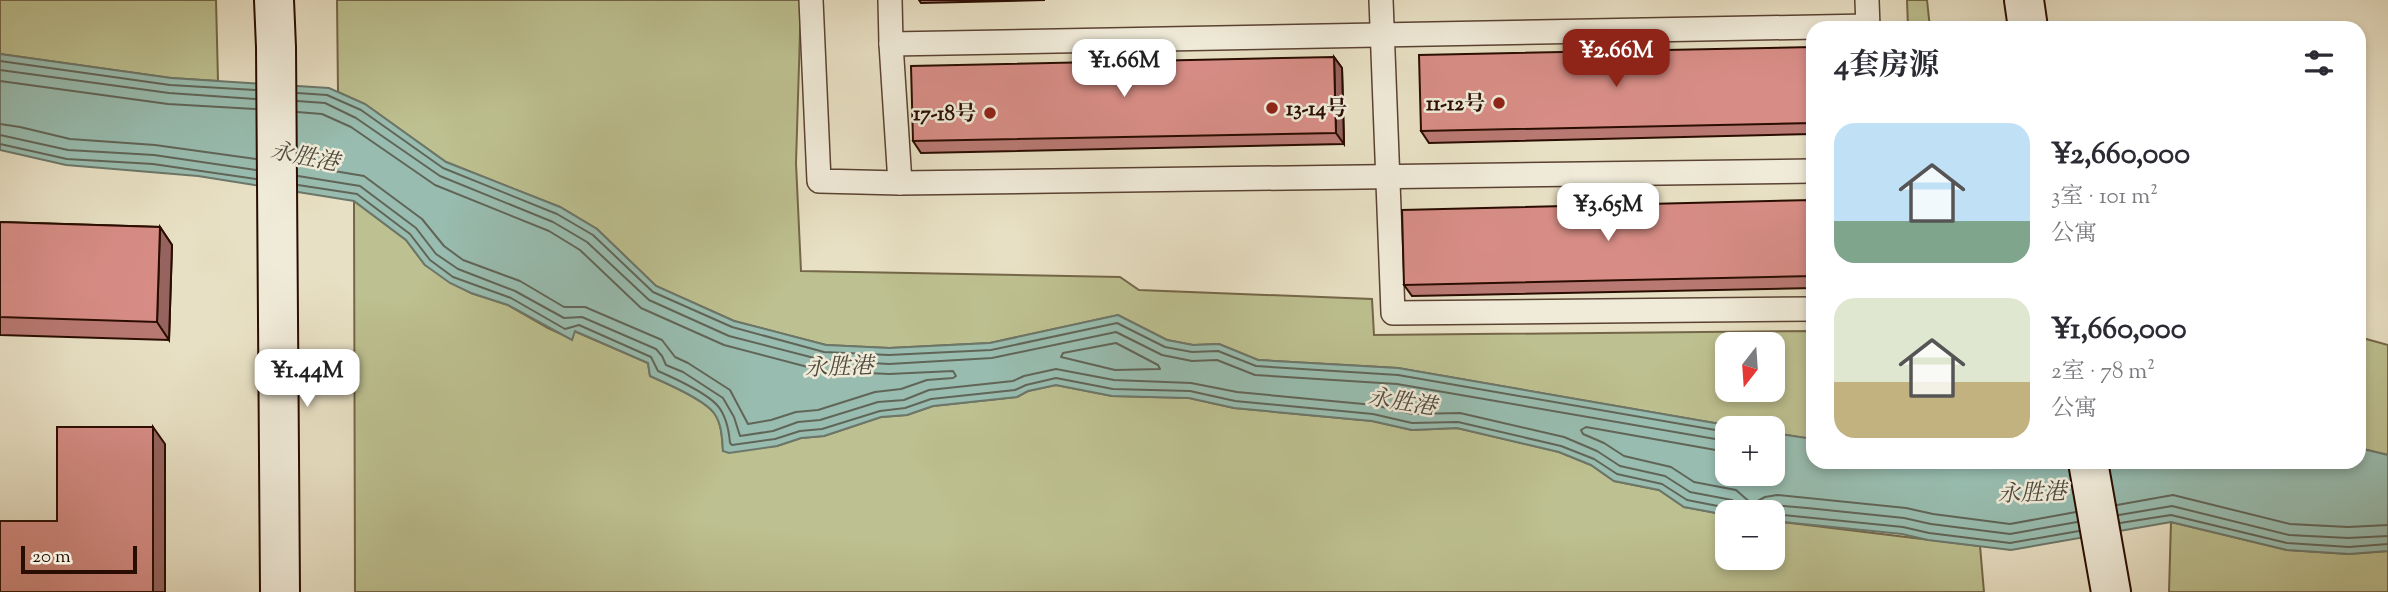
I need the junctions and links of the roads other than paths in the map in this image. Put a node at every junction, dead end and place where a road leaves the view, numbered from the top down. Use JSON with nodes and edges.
{"nodes":[{"id":1,"x":274,"y":0,"type":"edge"},
{"id":2,"x":811,"y":0,"type":"edge"},
{"id":3,"x":890,"y":0,"type":"edge"},
{"id":4,"x":1381,"y":0,"type":"edge"},
{"id":5,"x":1867,"y":0,"type":"edge"},
{"id":6,"x":2024,"y":0,"type":"edge"},
{"id":7,"x":1868,"y":21,"type":"edge"},
{"id":8,"x":2027,"y":21,"type":"edge"},
{"id":9,"x":1806,"y":28,"type":"edge"},
{"id":10,"x":1382,"y":35,"type":"junction"},
{"id":11,"x":891,"y":44,"type":"junction"},
{"id":12,"x":1806,"y":171,"type":"edge"},
{"id":13,"x":1388,"y":177,"type":"junction"},
{"id":14,"x":900,"y":183,"type":"junction"},
{"id":15,"x":1806,"y":309,"type":"edge"},
{"id":16,"x":2089,"y":469,"type":"edge"},
{"id":17,"x":280,"y":592,"type":"edge"},
{"id":18,"x":2111,"y":592,"type":"edge"}],
"edges":[{"from":1,"to":17,"type":"street"},
{"from":2,"to":14,"type":"lane"},
{"from":3,"to":11,"type":"lane"},
{"from":4,"to":10,"type":"lane"},
{"from":5,"to":7,"type":"lane"},
{"from":6,"to":8,"type":"street"},
{"from":9,"to":10,"type":"lane"},
{"from":10,"to":11,"type":"lane"},
{"from":10,"to":13,"type":"lane"},
{"from":11,"to":14,"type":"lane"},
{"from":12,"to":13,"type":"lane"},
{"from":13,"to":14,"type":"lane"},
{"from":13,"to":15,"type":"lane"},
{"from":16,"to":18,"type":"street"}]}
